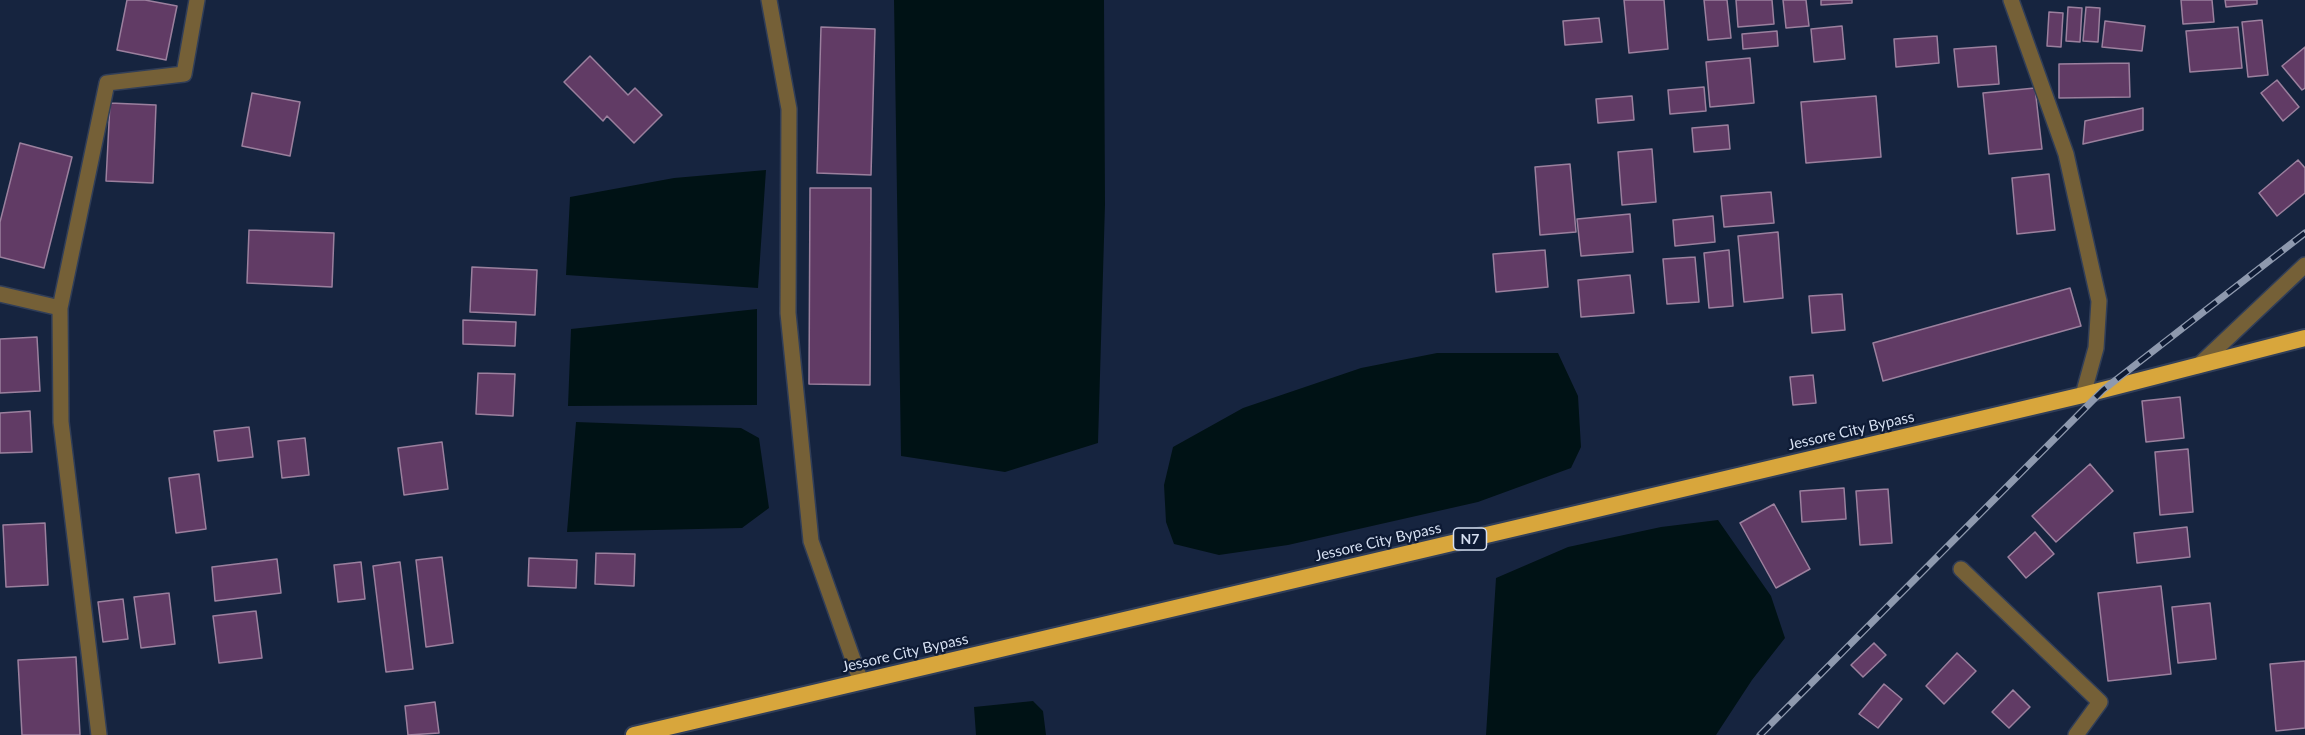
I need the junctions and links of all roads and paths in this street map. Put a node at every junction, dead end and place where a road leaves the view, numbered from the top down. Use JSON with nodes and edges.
{"nodes":[{"id":1,"x":197,"y":0,"type":"edge"},
{"id":2,"x":769,"y":0,"type":"edge"},
{"id":3,"x":2011,"y":0,"type":"edge"},
{"id":4,"x":2305,"y":265,"type":"edge"},
{"id":5,"x":0,"y":294,"type":"edge"},
{"id":6,"x":60,"y":308,"type":"junction"},
{"id":7,"x":2305,"y":338,"type":"edge"},
{"id":8,"x":2198,"y":366,"type":"junction"},
{"id":9,"x":2083,"y":395,"type":"junction"},
{"id":10,"x":1961,"y":569,"type":"dead end"},
{"id":11,"x":861,"y":682,"type":"junction"},
{"id":12,"x":99,"y":735,"type":"edge"},
{"id":13,"x":634,"y":735,"type":"edge"},
{"id":14,"x":2076,"y":735,"type":"edge"}],
"edges":[{"from":1,"to":6,"type":"street"},
{"from":2,"to":11,"type":"street"},
{"from":3,"to":9,"type":"street"},
{"from":4,"to":8,"type":"street"},
{"from":5,"to":6,"type":"street"},
{"from":6,"to":12,"type":"street"},
{"from":7,"to":8,"type":"highway","name":"Jessore City Bypass","number":"N7"},
{"from":8,"to":9,"type":"highway","name":"Jessore City Bypass","number":"N7"},
{"from":9,"to":11,"type":"highway","name":"Jessore City Bypass","number":"N7"},
{"from":10,"to":14,"type":"street"},
{"from":11,"to":13,"type":"highway","name":"Jessore City Bypass","number":"N7"}]}
